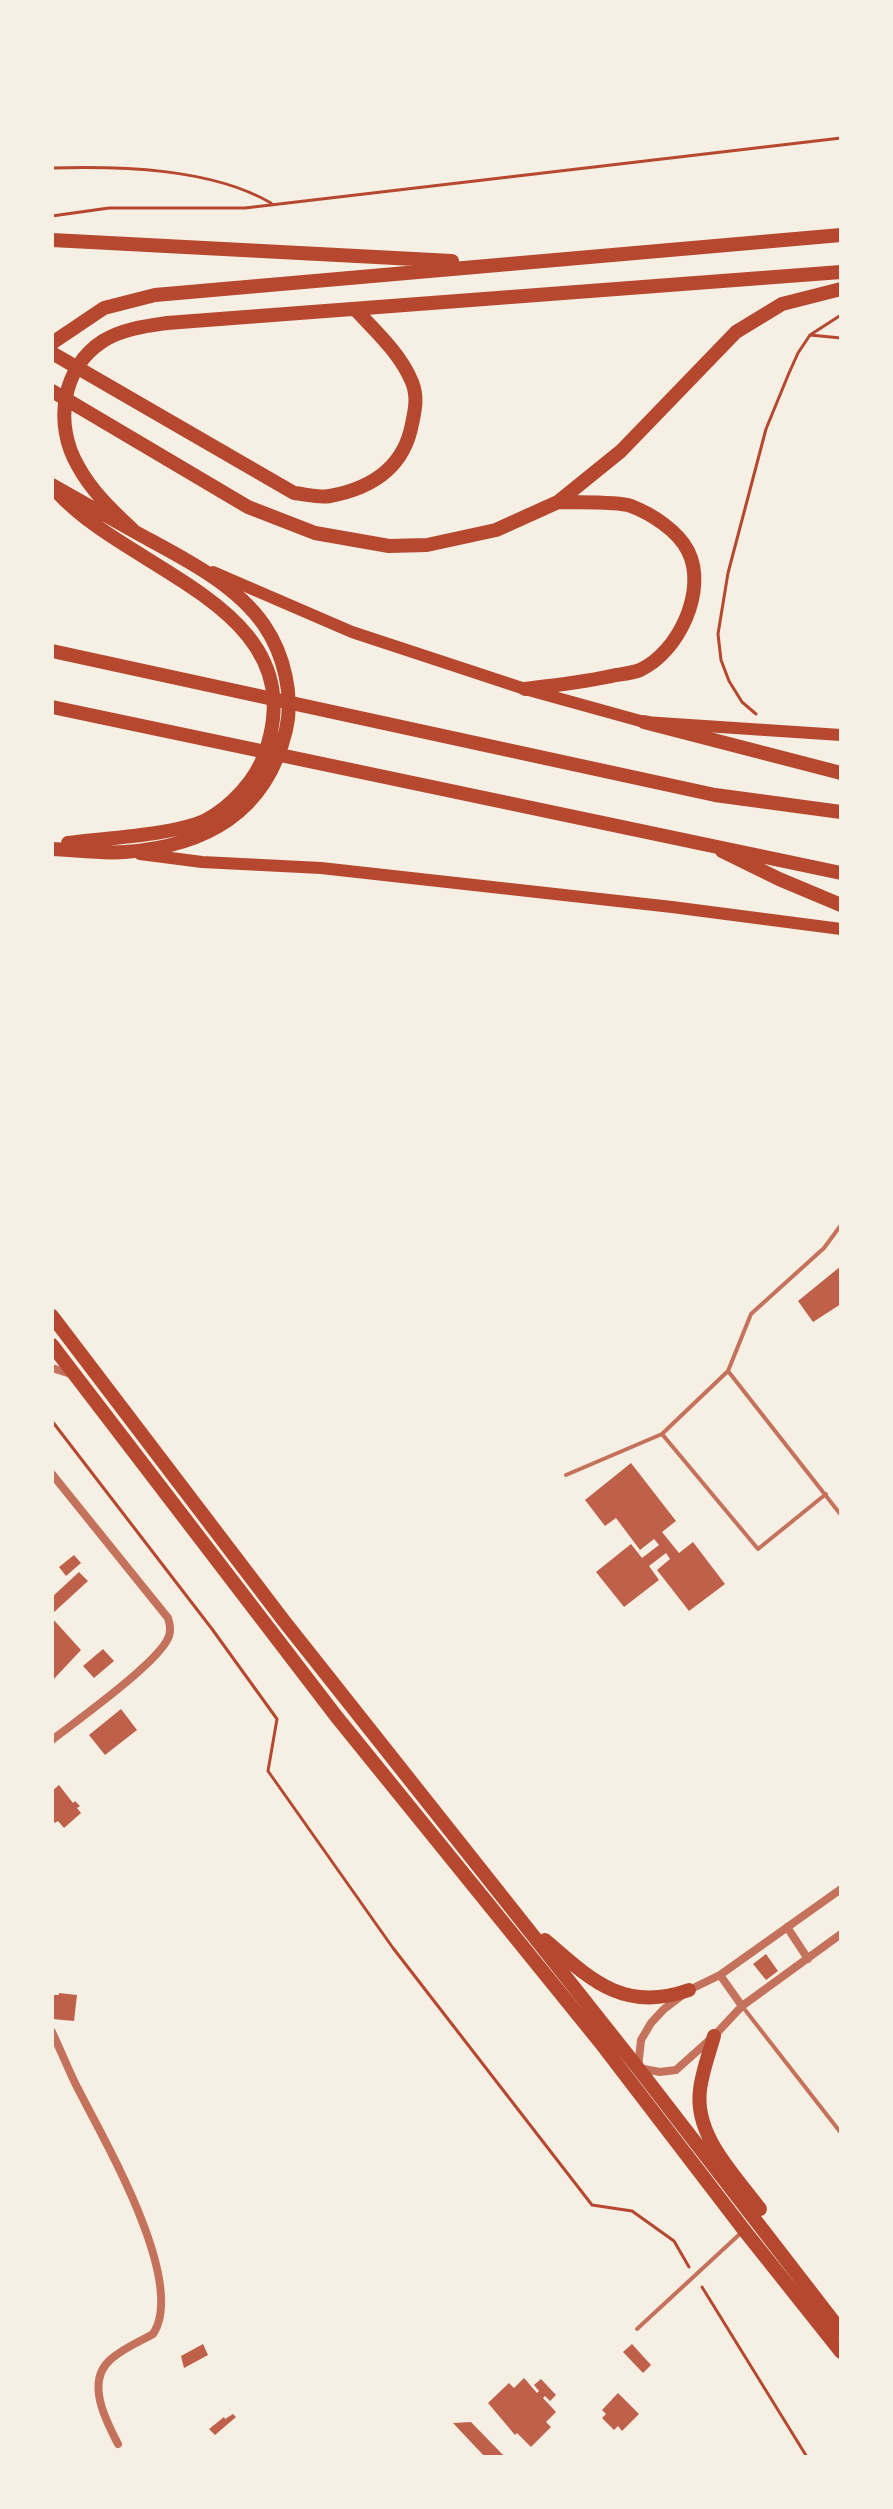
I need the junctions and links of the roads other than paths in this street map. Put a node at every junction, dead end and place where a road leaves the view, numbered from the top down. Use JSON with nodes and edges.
{"nodes":[{"id":1,"x":841,"y":235,"type":"edge"},
{"id":2,"x":52,"y":240,"type":"edge"},
{"id":3,"x":505,"y":264,"type":"junction"},
{"id":4,"x":841,"y":272,"type":"edge"},
{"id":5,"x":841,"y":289,"type":"edge"},
{"id":6,"x":355,"y":309,"type":"junction"},
{"id":7,"x":52,"y":343,"type":"edge"},
{"id":8,"x":52,"y":353,"type":"edge"},
{"id":9,"x":52,"y":391,"type":"edge"},
{"id":10,"x":52,"y":486,"type":"edge"},
{"id":11,"x":558,"y":502,"type":"junction"},
{"id":12,"x":134,"y":531,"type":"junction"},
{"id":13,"x":181,"y":558,"type":"junction"},
{"id":14,"x":52,"y":651,"type":"edge"},
{"id":15,"x":525,"y":689,"type":"junction"},
{"id":16,"x":52,"y":707,"type":"edge"},
{"id":17,"x":644,"y":722,"type":"junction"},
{"id":18,"x":841,"y":735,"type":"edge"},
{"id":19,"x":841,"y":773,"type":"edge"},
{"id":20,"x":841,"y":812,"type":"edge"},
{"id":21,"x":708,"y":843,"type":"junction"},
{"id":22,"x":52,"y":847,"type":"edge"},
{"id":23,"x":125,"y":852,"type":"junction"},
{"id":24,"x":841,"y":873,"type":"edge"},
{"id":25,"x":841,"y":905,"type":"edge"},
{"id":26,"x":841,"y":929,"type":"edge"},
{"id":27,"x":841,"y":1225,"type":"edge"},
{"id":28,"x":52,"y":1316,"type":"edge"},
{"id":29,"x":52,"y":1345,"type":"edge"},
{"id":30,"x":52,"y":1368,"type":"edge"},
{"id":31,"x":728,"y":1371,"type":"junction"},
{"id":32,"x":74,"y":1375,"type":"junction"},
{"id":33,"x":662,"y":1434,"type":"junction"},
{"id":34,"x":52,"y":1474,"type":"edge"},
{"id":35,"x":566,"y":1475,"type":"dead end"},
{"id":36,"x":826,"y":1494,"type":"junction"},
{"id":37,"x":841,"y":1515,"type":"edge"},
{"id":38,"x":52,"y":1740,"type":"edge"},
{"id":39,"x":841,"y":1889,"type":"edge"},
{"id":40,"x":518,"y":1917,"type":"junction"},
{"id":41,"x":787,"y":1927,"type":"junction"},
{"id":42,"x":841,"y":1934,"type":"edge"},
{"id":43,"x":808,"y":1959,"type":"junction"},
{"id":44,"x":720,"y":1975,"type":"junction"},
{"id":45,"x":689,"y":1990,"type":"junction"},
{"id":46,"x":742,"y":2006,"type":"junction"},
{"id":47,"x":52,"y":2032,"type":"edge"},
{"id":48,"x":714,"y":2036,"type":"junction"},
{"id":49,"x":600,"y":2042,"type":"junction"},
{"id":50,"x":638,"y":2068,"type":"junction"},
{"id":51,"x":653,"y":2111,"type":"junction"},
{"id":52,"x":841,"y":2133,"type":"edge"},
{"id":53,"x":744,"y":2230,"type":"junction"},
{"id":54,"x":830,"y":2316,"type":"junction"},
{"id":55,"x":637,"y":2329,"type":"dead end"},
{"id":56,"x":841,"y":2331,"type":"edge"},
{"id":57,"x":841,"y":2352,"type":"edge"},
{"id":58,"x":118,"y":2444,"type":"dead end"}],
"edges":[{"from":1,"to":3,"type":"main road"},
{"from":2,"to":3,"type":"main road"},
{"from":3,"to":7,"type":"main road"},
{"from":4,"to":6,"type":"main road"},
{"from":5,"to":11,"type":"main road"},
{"from":6,"to":8,"type":"main road"},
{"from":6,"to":12,"type":"main road"},
{"from":9,"to":11,"type":"main road"},
{"from":10,"to":12,"type":"main road"},
{"from":10,"to":22,"type":"main road"},
{"from":11,"to":15,"type":"main road"},
{"from":12,"to":13,"type":"main road"},
{"from":13,"to":15,"type":"main road"},
{"from":13,"to":23,"type":"main road"},
{"from":14,"to":20,"type":"main road"},
{"from":15,"to":17,"type":"main road"},
{"from":16,"to":21,"type":"main road"},
{"from":17,"to":18,"type":"main road"},
{"from":17,"to":19,"type":"main road"},
{"from":21,"to":24,"type":"main road"},
{"from":21,"to":25,"type":"main road"},
{"from":22,"to":23,"type":"main road"},
{"from":23,"to":26,"type":"main road"},
{"from":27,"to":31,"type":"lane"},
{"from":28,"to":40,"type":"main road"},
{"from":29,"to":32,"type":"main road"},
{"from":30,"to":32,"type":"street"},
{"from":31,"to":33,"type":"lane"},
{"from":31,"to":36,"type":"lane"},
{"from":32,"to":49,"type":"main road"},
{"from":33,"to":35,"type":"lane"},
{"from":33,"to":36,"type":"lane"},
{"from":34,"to":38,"type":"street"},
{"from":36,"to":37,"type":"lane"},
{"from":39,"to":41,"type":"street"},
{"from":40,"to":45,"type":"main road"},
{"from":40,"to":50,"type":"main road"},
{"from":41,"to":43,"type":"street"},
{"from":41,"to":44,"type":"street"},
{"from":42,"to":43,"type":"street"},
{"from":43,"to":46,"type":"street"},
{"from":44,"to":45,"type":"street"},
{"from":44,"to":46,"type":"street"},
{"from":45,"to":50,"type":"street"},
{"from":46,"to":48,"type":"street"},
{"from":46,"to":52,"type":"lane"},
{"from":47,"to":58,"type":"street"},
{"from":48,"to":50,"type":"street"},
{"from":48,"to":54,"type":"main road"},
{"from":49,"to":50,"type":"main road"},
{"from":49,"to":51,"type":"main road"},
{"from":50,"to":51,"type":"main road"},
{"from":50,"to":54,"type":"main road"},
{"from":51,"to":53,"type":"main road"},
{"from":53,"to":55,"type":"lane"},
{"from":53,"to":57,"type":"main road"},
{"from":54,"to":56,"type":"main road"}]}
